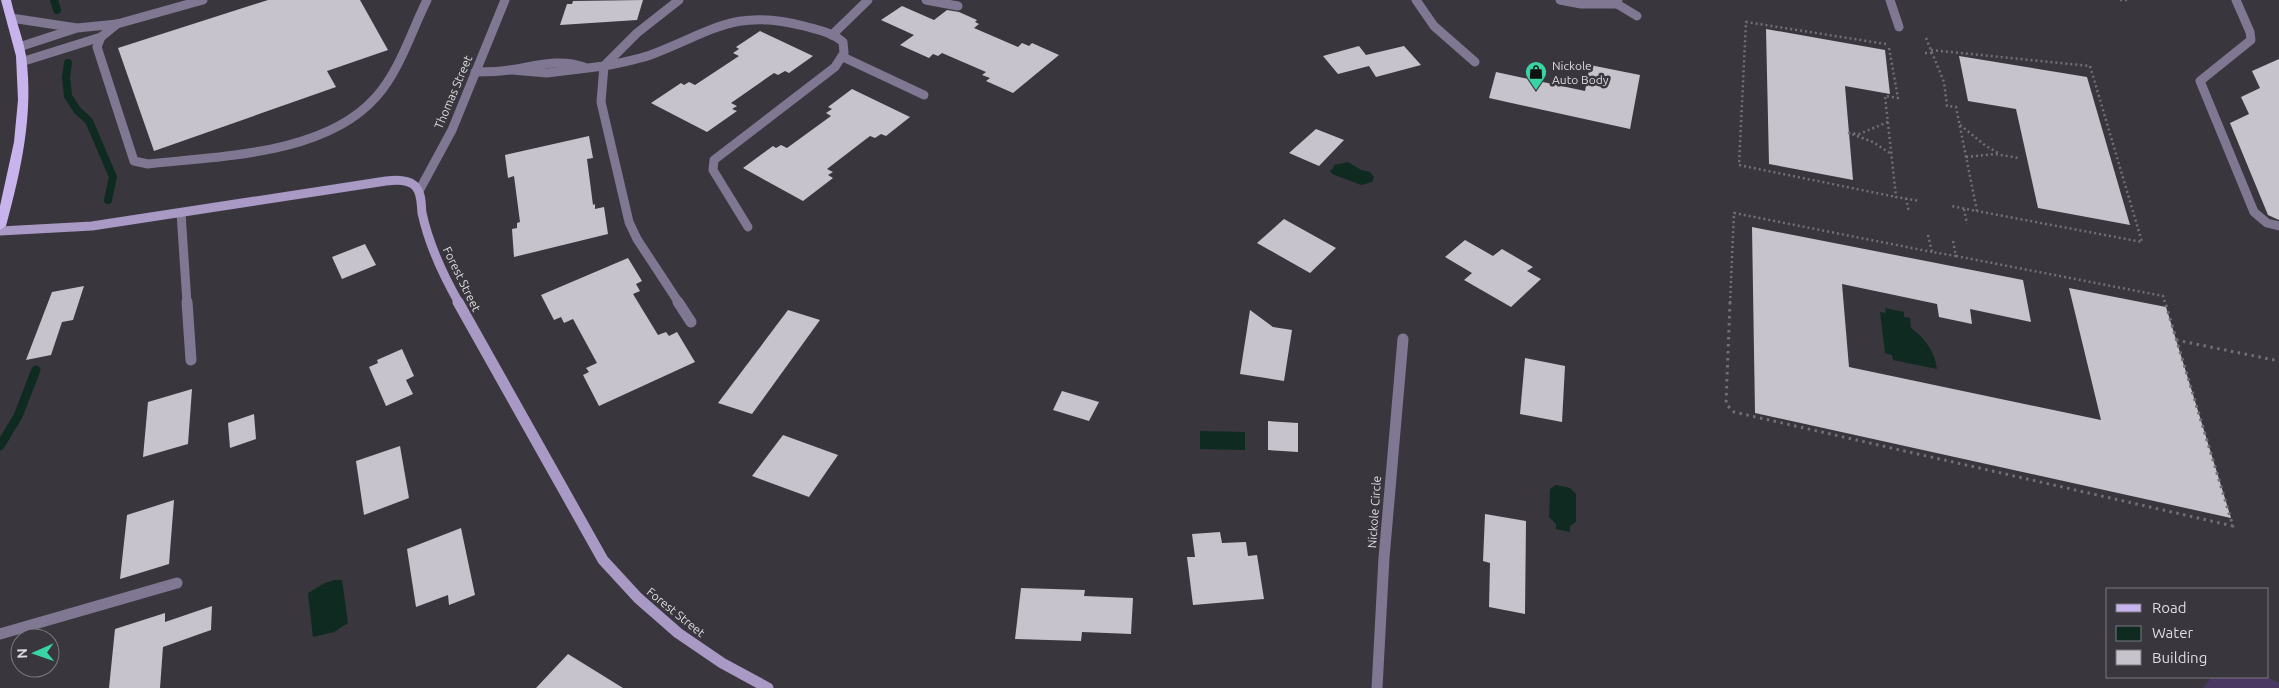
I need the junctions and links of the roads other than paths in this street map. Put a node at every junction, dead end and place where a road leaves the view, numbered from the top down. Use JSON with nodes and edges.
{"nodes":[{"id":1,"x":6,"y":0,"type":"edge"},
{"id":2,"x":203,"y":0,"type":"edge"},
{"id":3,"x":428,"y":0,"type":"edge"},
{"id":4,"x":505,"y":0,"type":"edge"},
{"id":5,"x":679,"y":0,"type":"edge"},
{"id":6,"x":868,"y":0,"type":"edge"},
{"id":7,"x":926,"y":0,"type":"edge"},
{"id":8,"x":1416,"y":0,"type":"edge"},
{"id":9,"x":1560,"y":0,"type":"edge"},
{"id":10,"x":1890,"y":0,"type":"edge"},
{"id":11,"x":2236,"y":0,"type":"edge"},
{"id":12,"x":1618,"y":2,"type":"edge"},
{"id":13,"x":958,"y":6,"type":"dead end"},
{"id":14,"x":1637,"y":16,"type":"dead end"},
{"id":15,"x":11,"y":18,"type":"junction"},
{"id":16,"x":117,"y":24,"type":"junction"},
{"id":17,"x":1899,"y":27,"type":"dead end"},
{"id":18,"x":77,"y":28,"type":"junction"},
{"id":19,"x":832,"y":35,"type":"junction"},
{"id":20,"x":101,"y":37,"type":"junction"},
{"id":21,"x":19,"y":47,"type":"junction"},
{"id":22,"x":843,"y":56,"type":"junction"},
{"id":23,"x":21,"y":62,"type":"junction"},
{"id":24,"x":1475,"y":62,"type":"dead end"},
{"id":25,"x":604,"y":66,"type":"junction"},
{"id":26,"x":475,"y":72,"type":"junction"},
{"id":27,"x":924,"y":94,"type":"dead end"},
{"id":28,"x":419,"y":191,"type":"junction"},
{"id":29,"x":181,"y":213,"type":"junction"},
{"id":30,"x":0,"y":226,"type":"edge"},
{"id":31,"x":2279,"y":226,"type":"edge"},
{"id":32,"x":748,"y":227,"type":"dead end"},
{"id":33,"x":0,"y":231,"type":"edge"},
{"id":34,"x":691,"y":322,"type":"dead end"},
{"id":35,"x":1403,"y":338,"type":"dead end"},
{"id":36,"x":191,"y":360,"type":"dead end"},
{"id":37,"x":177,"y":583,"type":"dead end"},
{"id":38,"x":5,"y":633,"type":"edge"},
{"id":39,"x":768,"y":688,"type":"edge"},
{"id":40,"x":1377,"y":688,"type":"edge"}],
"edges":[{"from":1,"to":15,"type":"main road"},
{"from":2,"to":16,"type":"street"},
{"from":3,"to":20,"type":"street"},
{"from":4,"to":26,"type":"street","name":"Thomas Street"},
{"from":5,"to":25,"type":"street"},
{"from":6,"to":19,"type":"street"},
{"from":7,"to":13,"type":"street"},
{"from":8,"to":24,"type":"street"},
{"from":9,"to":12,"type":"street"},
{"from":10,"to":17,"type":"street"},
{"from":11,"to":31,"type":"street"},
{"from":12,"to":14,"type":"street"},
{"from":15,"to":18,"type":"street"},
{"from":15,"to":21,"type":"main road"},
{"from":16,"to":18,"type":"street"},
{"from":16,"to":20,"type":"street"},
{"from":18,"to":21,"type":"street"},
{"from":19,"to":22,"type":"street"},
{"from":19,"to":25,"type":"street"},
{"from":20,"to":23,"type":"street"},
{"from":21,"to":23,"type":"main road"},
{"from":22,"to":27,"type":"street"},
{"from":22,"to":32,"type":"street"},
{"from":23,"to":30,"type":"main road"},
{"from":25,"to":26,"type":"street"},
{"from":25,"to":34,"type":"street"},
{"from":26,"to":28,"type":"street","name":"Thomas Street"},
{"from":28,"to":29,"type":"street"},
{"from":28,"to":39,"type":"street","name":"Forest Street"},
{"from":29,"to":33,"type":"street"},
{"from":29,"to":36,"type":"street"},
{"from":35,"to":40,"type":"street","name":"Nickole Circle"},
{"from":37,"to":38,"type":"street"}]}
